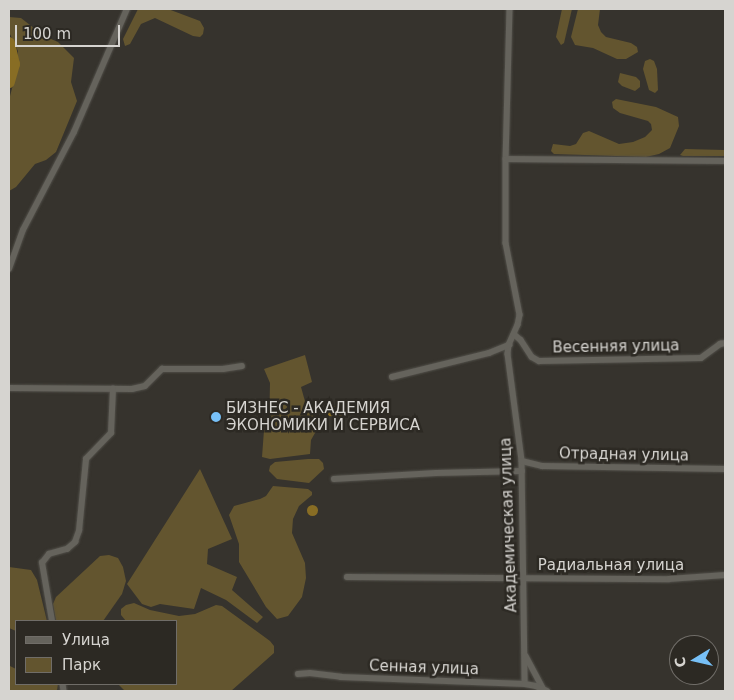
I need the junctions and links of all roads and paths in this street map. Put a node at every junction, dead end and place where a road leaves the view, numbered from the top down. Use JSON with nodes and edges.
{"nodes":[{"id":1,"x":128,"y":9,"type":"edge"},
{"id":2,"x":510,"y":9,"type":"edge"},
{"id":3,"x":506,"y":159,"type":"junction"},
{"id":4,"x":725,"y":161,"type":"edge"},
{"id":5,"x":9,"y":269,"type":"edge"},
{"id":6,"x":514,"y":334,"type":"junction"},
{"id":7,"x":725,"y":343,"type":"edge"},
{"id":8,"x":509,"y":345,"type":"junction"},
{"id":9,"x":242,"y":366,"type":"dead end"},
{"id":10,"x":392,"y":377,"type":"dead end"},
{"id":11,"x":9,"y":388,"type":"edge"},
{"id":12,"x":113,"y":389,"type":"junction"},
{"id":13,"x":522,"y":461,"type":"junction"},
{"id":14,"x":725,"y":470,"type":"edge"},
{"id":15,"x":522,"y":471,"type":"junction"},
{"id":16,"x":334,"y":479,"type":"dead end"},
{"id":17,"x":725,"y":575,"type":"edge"},
{"id":18,"x":347,"y":577,"type":"dead end"},
{"id":19,"x":525,"y":579,"type":"junction"},
{"id":20,"x":52,"y":620,"type":"edge"},
{"id":21,"x":525,"y":654,"type":"junction"},
{"id":22,"x":298,"y":674,"type":"dead end"},
{"id":23,"x":525,"y":684,"type":"junction"},
{"id":24,"x":545,"y":690,"type":"edge"}],
"edges":[{"from":1,"to":5,"type":"street"},
{"from":2,"to":3,"type":"street"},
{"from":3,"to":4,"type":"street"},
{"from":3,"to":6,"type":"street"},
{"from":6,"to":7,"type":"street","name":"Весенняя улица"},
{"from":6,"to":8,"type":"street"},
{"from":8,"to":10,"type":"street"},
{"from":8,"to":13,"type":"street","name":"Академическая улица"},
{"from":9,"to":12,"type":"street"},
{"from":11,"to":12,"type":"street"},
{"from":12,"to":20,"type":"street"},
{"from":13,"to":14,"type":"street","name":"Отрадная улица"},
{"from":13,"to":15,"type":"street","name":"Академическая улица"},
{"from":15,"to":16,"type":"street"},
{"from":15,"to":19,"type":"street","name":"Академическая улица"},
{"from":17,"to":19,"type":"street","name":"Радиальная улица"},
{"from":18,"to":19,"type":"street","name":"Радиальная улица"},
{"from":19,"to":21,"type":"street","name":"Академическая улица"},
{"from":21,"to":23,"type":"street","name":"Академическая улица"},
{"from":21,"to":24,"type":"street"},
{"from":22,"to":23,"type":"street","name":"Сенная улица"},
{"from":23,"to":24,"type":"street","name":"Сенная улица"}]}
